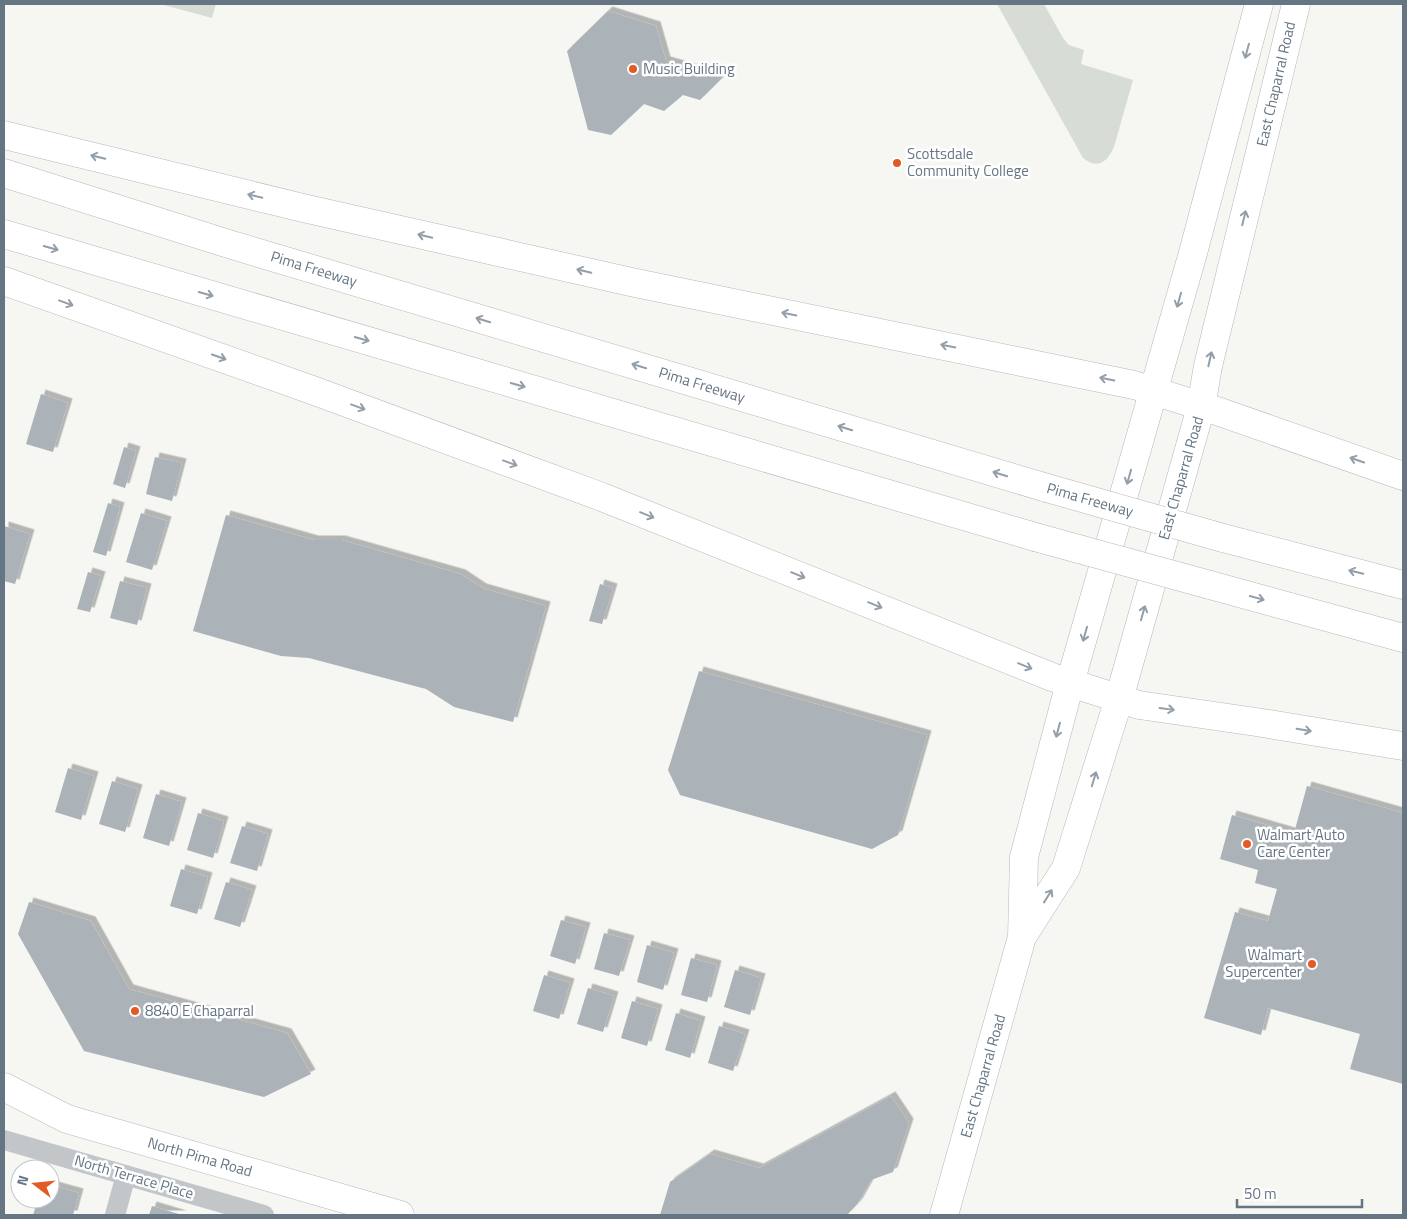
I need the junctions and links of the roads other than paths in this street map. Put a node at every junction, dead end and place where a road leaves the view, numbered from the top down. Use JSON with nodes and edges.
{"nodes":[{"id":1,"x":1259,"y":4,"type":"edge"},
{"id":2,"x":1296,"y":4,"type":"edge"},
{"id":3,"x":4,"y":135,"type":"edge"},
{"id":4,"x":4,"y":172,"type":"edge"},
{"id":5,"x":4,"y":234,"type":"edge"},
{"id":6,"x":4,"y":281,"type":"edge"},
{"id":7,"x":1154,"y":391,"type":"junction"},
{"id":8,"x":1201,"y":407,"type":"junction"},
{"id":9,"x":1403,"y":476,"type":"edge"},
{"id":10,"x":1403,"y":585,"type":"edge"},
{"id":11,"x":1403,"y":638,"type":"edge"},
{"id":12,"x":1070,"y":683,"type":"junction"},
{"id":13,"x":1119,"y":699,"type":"junction"},
{"id":14,"x":1403,"y":746,"type":"edge"},
{"id":15,"x":1022,"y":937,"type":"junction"},
{"id":16,"x":4,"y":1087,"type":"edge"},
{"id":17,"x":4,"y":1140,"type":"edge"},
{"id":18,"x":126,"y":1175,"type":"junction"},
{"id":19,"x":115,"y":1215,"type":"edge"},
{"id":20,"x":264,"y":1215,"type":"edge"},
{"id":21,"x":400,"y":1215,"type":"edge"},
{"id":22,"x":944,"y":1215,"type":"edge"}],
"edges":[{"from":1,"to":7,"type":"main road","name":"East Chaparral Road","one_way":true},
{"from":8,"to":2,"type":"main road","name":"East Chaparral Road","one_way":true},
{"from":7,"to":3,"type":"main road","one_way":true},
{"from":10,"to":4,"type":"main road","name":"Pima Freeway","one_way":true,"bridge":true},
{"from":5,"to":11,"type":"main road","one_way":true,"bridge":true},
{"from":6,"to":12,"type":"main road","one_way":true},
{"from":7,"to":8,"type":"main road"},
{"from":7,"to":12,"type":"main road","name":"East Chaparral Road","one_way":true},
{"from":9,"to":8,"type":"main road","one_way":true},
{"from":13,"to":8,"type":"main road","name":"East Chaparral Road","one_way":true},
{"from":12,"to":13,"type":"main road"},
{"from":12,"to":15,"type":"main road","name":"East Chaparral Road","one_way":true},
{"from":13,"to":14,"type":"main road","one_way":true},
{"from":15,"to":13,"type":"main road","name":"East Chaparral Road","one_way":true},
{"from":15,"to":22,"type":"main road","name":"East Chaparral Road"},
{"from":16,"to":21,"type":"main road","name":"North Pima Road"},
{"from":17,"to":18,"type":"street","name":"North Terrace Place"},
{"from":18,"to":19,"type":"street"},
{"from":18,"to":20,"type":"street","name":"North Terrace Place"}]}
